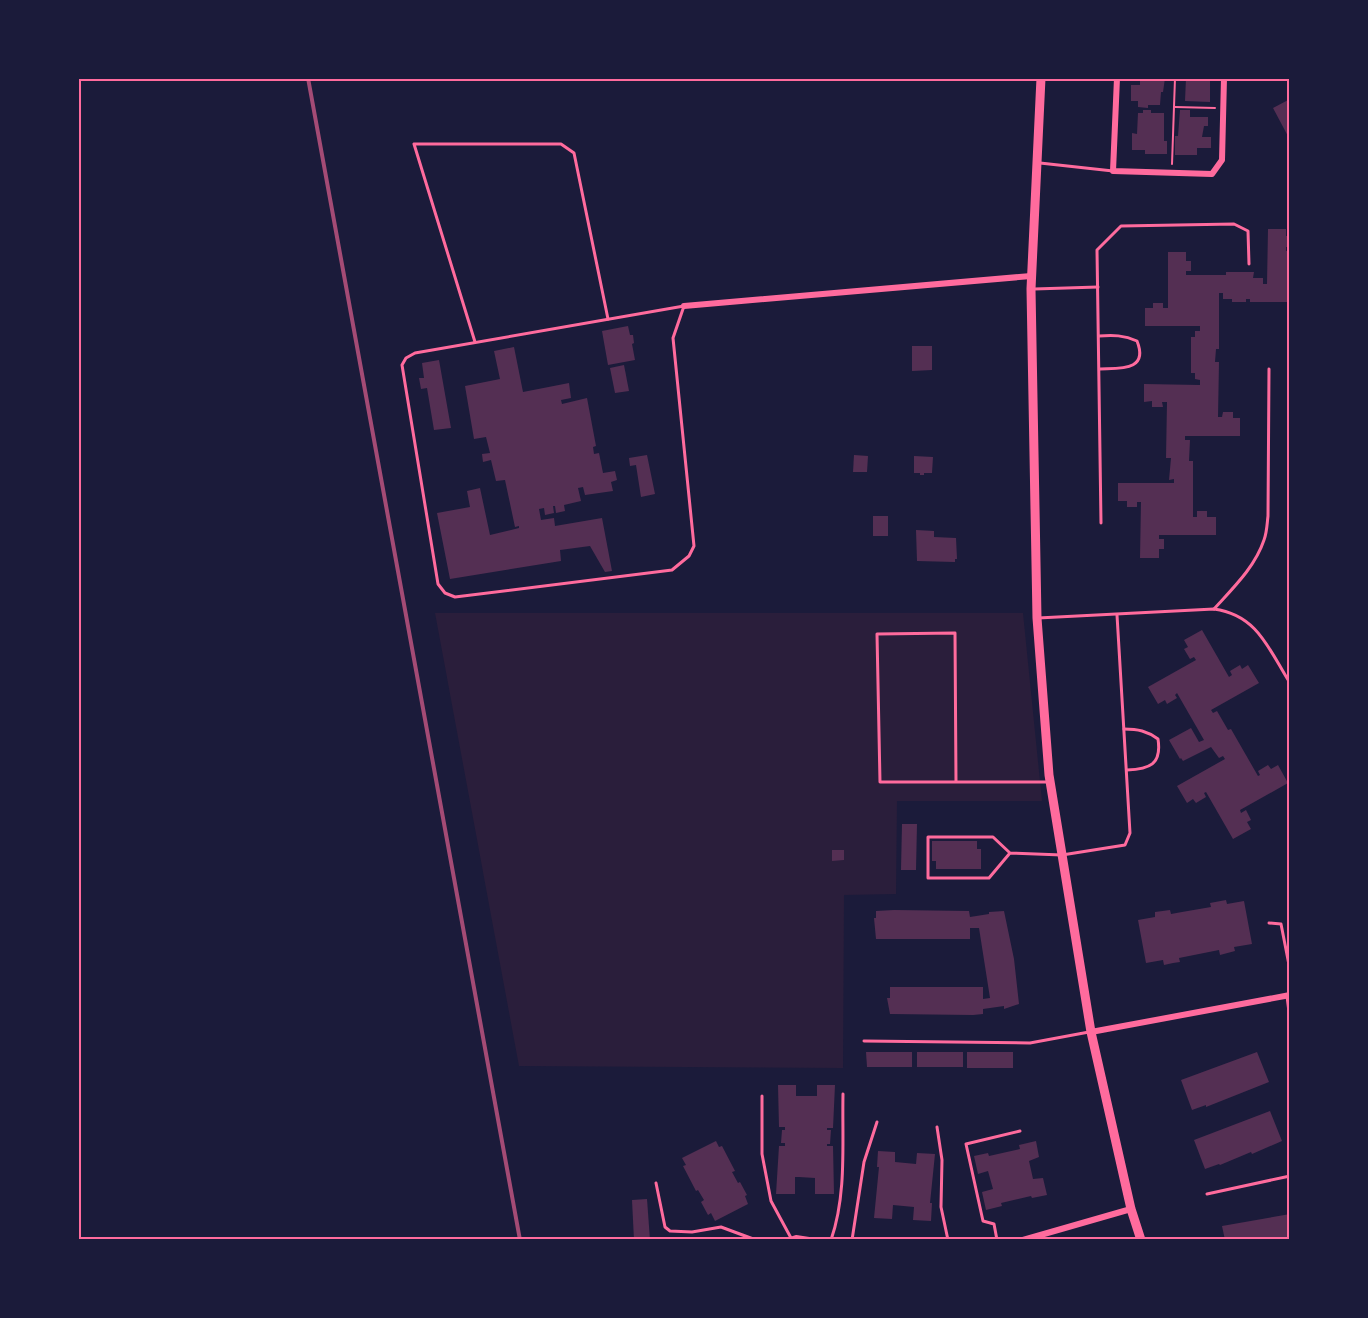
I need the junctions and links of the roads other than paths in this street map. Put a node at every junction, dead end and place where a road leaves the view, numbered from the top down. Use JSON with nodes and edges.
{"nodes":[{"id":1,"x":1041,"y":78,"type":"edge"},
{"id":2,"x":1117,"y":78,"type":"edge"},
{"id":3,"x":1224,"y":78,"type":"edge"},
{"id":4,"x":1035,"y":163,"type":"junction"},
{"id":5,"x":1113,"y":171,"type":"junction"},
{"id":6,"x":1249,"y":264,"type":"dead end"},
{"id":7,"x":1031,"y":276,"type":"junction"},
{"id":8,"x":1098,"y":287,"type":"junction"},
{"id":9,"x":1031,"y":289,"type":"junction"},
{"id":10,"x":684,"y":306,"type":"junction"},
{"id":11,"x":608,"y":319,"type":"junction"},
{"id":12,"x":1099,"y":336,"type":"junction"},
{"id":13,"x":475,"y":342,"type":"junction"},
{"id":14,"x":1099,"y":369,"type":"junction"},
{"id":15,"x":1269,"y":369,"type":"dead end"},
{"id":16,"x":1101,"y":523,"type":"dead end"},
{"id":17,"x":1214,"y":609,"type":"junction"},
{"id":18,"x":1117,"y":615,"type":"junction"},
{"id":19,"x":1036,"y":618,"type":"junction"},
{"id":20,"x":1290,"y":683,"type":"edge"},
{"id":21,"x":1124,"y":729,"type":"junction"},
{"id":22,"x":1127,"y":770,"type":"junction"},
{"id":23,"x":956,"y":782,"type":"junction"},
{"id":24,"x":1050,"y":782,"type":"junction"},
{"id":25,"x":1010,"y":853,"type":"junction"},
{"id":26,"x":1062,"y":855,"type":"junction"},
{"id":27,"x":1269,"y":923,"type":"dead end"},
{"id":28,"x":1290,"y":970,"type":"edge"},
{"id":29,"x":1288,"y":996,"type":"edge"},
{"id":30,"x":1290,"y":1020,"type":"edge"},
{"id":31,"x":1091,"y":1032,"type":"junction"},
{"id":32,"x":864,"y":1041,"type":"dead end"},
{"id":33,"x":843,"y":1094,"type":"dead end"},
{"id":34,"x":762,"y":1096,"type":"dead end"},
{"id":35,"x":877,"y":1122,"type":"dead end"},
{"id":36,"x":937,"y":1127,"type":"dead end"},
{"id":37,"x":1020,"y":1131,"type":"dead end"},
{"id":38,"x":1290,"y":1176,"type":"edge"},
{"id":39,"x":656,"y":1183,"type":"dead end"},
{"id":40,"x":1207,"y":1194,"type":"dead end"},
{"id":41,"x":1131,"y":1209,"type":"junction"},
{"id":42,"x":756,"y":1240,"type":"edge"},
{"id":43,"x":791,"y":1240,"type":"edge"},
{"id":44,"x":809,"y":1240,"type":"edge"},
{"id":45,"x":831,"y":1240,"type":"edge"},
{"id":46,"x":852,"y":1240,"type":"edge"},
{"id":47,"x":948,"y":1240,"type":"edge"},
{"id":48,"x":998,"y":1240,"type":"edge"},
{"id":49,"x":1023,"y":1240,"type":"edge"},
{"id":50,"x":1141,"y":1240,"type":"edge"}],
"edges":[{"from":1,"to":4,"type":"main road"},
{"from":2,"to":5,"type":"street"},
{"from":3,"to":5,"type":"street"},
{"from":4,"to":5,"type":"lane"},
{"from":4,"to":7,"type":"main road"},
{"from":6,"to":8,"type":"lane"},
{"from":7,"to":9,"type":"main road"},
{"from":7,"to":10,"type":"street"},
{"from":8,"to":9,"type":"lane"},
{"from":8,"to":12,"type":"lane"},
{"from":9,"to":19,"type":"main road"},
{"from":10,"to":11,"type":"lane"},
{"from":10,"to":13,"type":"lane"},
{"from":11,"to":13,"type":"lane"},
{"from":11,"to":13,"type":"lane"},
{"from":12,"to":14,"type":"lane"},
{"from":12,"to":14,"type":"lane"},
{"from":14,"to":16,"type":"lane"},
{"from":15,"to":17,"type":"lane"},
{"from":17,"to":18,"type":"lane"},
{"from":17,"to":20,"type":"lane"},
{"from":18,"to":19,"type":"lane"},
{"from":18,"to":21,"type":"lane"},
{"from":19,"to":24,"type":"main road"},
{"from":21,"to":22,"type":"lane"},
{"from":21,"to":22,"type":"lane"},
{"from":22,"to":26,"type":"lane"},
{"from":23,"to":23,"type":"lane"},
{"from":23,"to":24,"type":"lane"},
{"from":24,"to":26,"type":"main road"},
{"from":25,"to":25,"type":"lane"},
{"from":25,"to":26,"type":"lane"},
{"from":26,"to":31,"type":"main road"},
{"from":27,"to":28,"type":"lane"},
{"from":29,"to":30,"type":"lane"},
{"from":29,"to":31,"type":"street"},
{"from":31,"to":32,"type":"lane"},
{"from":31,"to":41,"type":"main road"},
{"from":33,"to":45,"type":"lane"},
{"from":34,"to":43,"type":"lane"},
{"from":35,"to":46,"type":"lane"},
{"from":36,"to":47,"type":"lane"},
{"from":37,"to":48,"type":"lane"},
{"from":38,"to":40,"type":"lane"},
{"from":39,"to":42,"type":"lane"},
{"from":41,"to":49,"type":"street"},
{"from":41,"to":50,"type":"main road"},
{"from":43,"to":44,"type":"street"}]}
